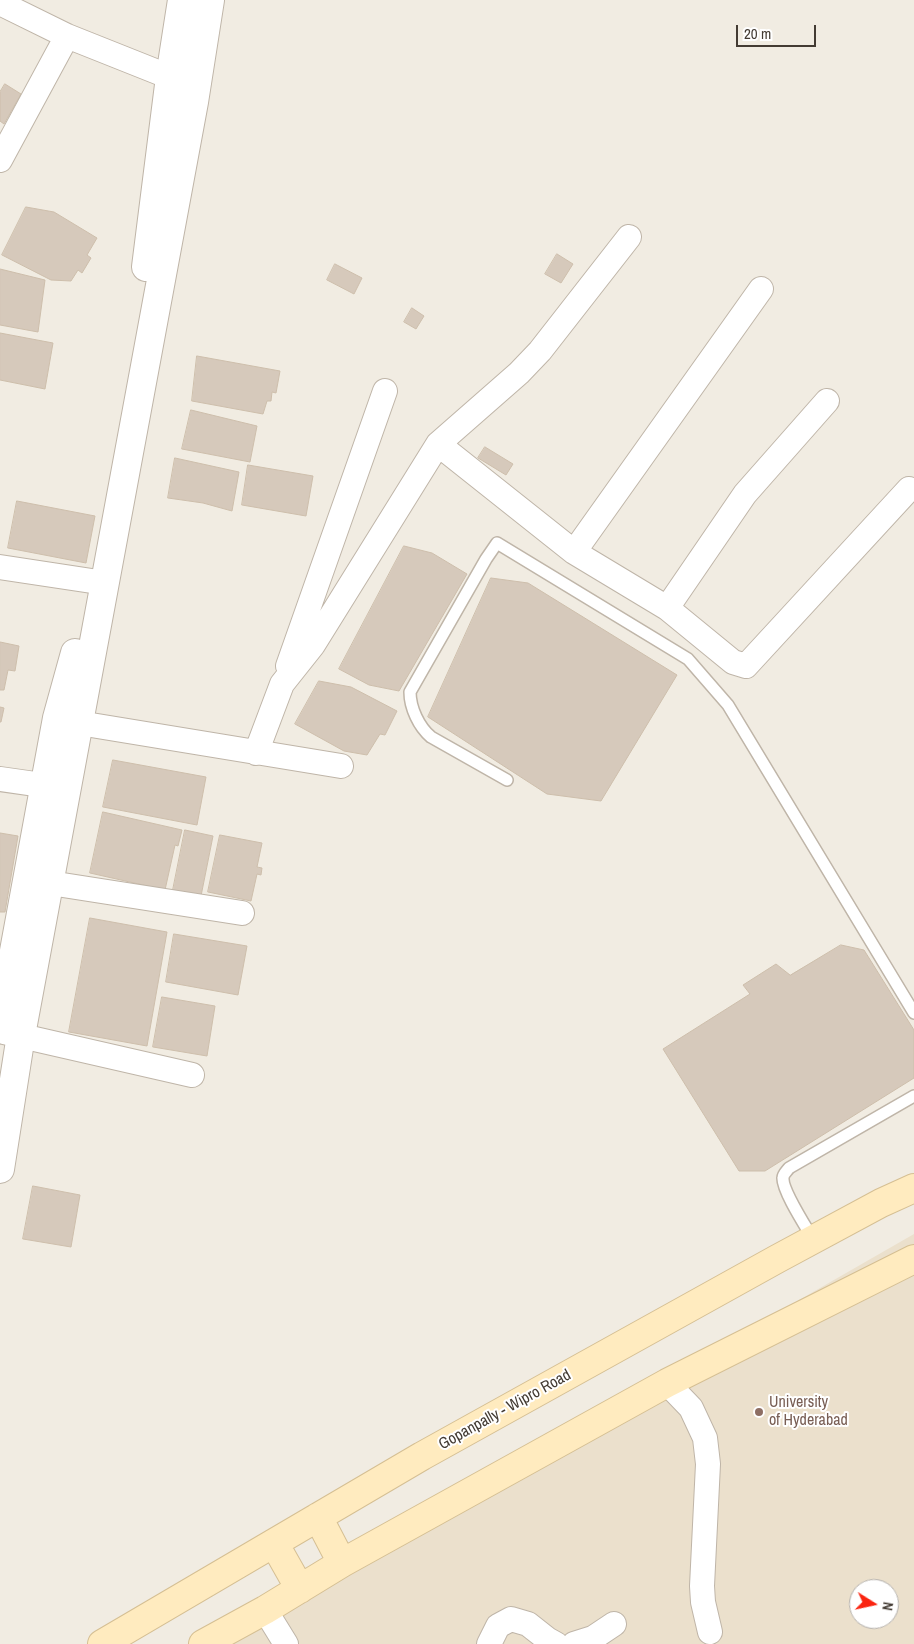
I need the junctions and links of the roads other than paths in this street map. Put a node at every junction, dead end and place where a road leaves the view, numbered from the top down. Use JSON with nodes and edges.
{"nodes":[{"id":1,"x":182,"y":0,"type":"edge"},
{"id":2,"x":210,"y":0,"type":"edge"},
{"id":3,"x":0,"y":3,"type":"edge"},
{"id":4,"x":67,"y":36,"type":"junction"},
{"id":5,"x":170,"y":77,"type":"junction"},
{"id":6,"x":0,"y":160,"type":"edge"},
{"id":7,"x":629,"y":237,"type":"dead end"},
{"id":8,"x":761,"y":289,"type":"dead end"},
{"id":9,"x":384,"y":391,"type":"dead end"},
{"id":10,"x":827,"y":401,"type":"dead end"},
{"id":11,"x":438,"y":444,"type":"junction"},
{"id":12,"x":909,"y":489,"type":"dead end"},
{"id":13,"x":574,"y":552,"type":"junction"},
{"id":14,"x":0,"y":567,"type":"edge"},
{"id":15,"x":100,"y":582,"type":"junction"},
{"id":16,"x":667,"y":608,"type":"junction"},
{"id":17,"x":282,"y":684,"type":"junction"},
{"id":18,"x":79,"y":723,"type":"junction"},
{"id":19,"x":256,"y":753,"type":"junction"},
{"id":20,"x":341,"y":766,"type":"dead end"},
{"id":21,"x":0,"y":779,"type":"edge"},
{"id":22,"x":506,"y":780,"type":"dead end"},
{"id":23,"x":56,"y":787,"type":"junction"},
{"id":24,"x":50,"y":883,"type":"junction"},
{"id":25,"x":242,"y":913,"type":"dead end"},
{"id":26,"x":914,"y":1013,"type":"edge"},
{"id":27,"x":7,"y":1031,"type":"edge"},
{"id":28,"x":192,"y":1075,"type":"dead end"},
{"id":29,"x":914,"y":1096,"type":"edge"},
{"id":30,"x":0,"y":1169,"type":"edge"},
{"id":31,"x":914,"y":1188,"type":"edge"},
{"id":32,"x":812,"y":1240,"type":"junction"},
{"id":33,"x":914,"y":1259,"type":"edge"},
{"id":34,"x":667,"y":1383,"type":"junction"},
{"id":35,"x":318,"y":1517,"type":"junction"},
{"id":36,"x":274,"y":1543,"type":"junction"},
{"id":37,"x":342,"y":1563,"type":"junction"},
{"id":38,"x":300,"y":1589,"type":"junction"},
{"id":39,"x":265,"y":1610,"type":"junction"},
{"id":40,"x":614,"y":1624,"type":"dead end"},
{"id":41,"x":710,"y":1632,"type":"dead end"},
{"id":42,"x":102,"y":1644,"type":"edge"},
{"id":43,"x":203,"y":1644,"type":"edge"},
{"id":44,"x":286,"y":1644,"type":"edge"},
{"id":45,"x":489,"y":1644,"type":"edge"},
{"id":46,"x":556,"y":1644,"type":"edge"},
{"id":47,"x":574,"y":1644,"type":"edge"}],
"edges":[{"from":1,"to":5,"type":"street"},
{"from":2,"to":15,"type":"street"},
{"from":3,"to":4,"type":"street"},
{"from":4,"to":5,"type":"street"},
{"from":4,"to":6,"type":"street"},
{"from":5,"to":15,"type":"street"},
{"from":7,"to":11,"type":"street"},
{"from":8,"to":13,"type":"street"},
{"from":9,"to":17,"type":"street"},
{"from":10,"to":16,"type":"street"},
{"from":11,"to":13,"type":"street"},
{"from":11,"to":17,"type":"street"},
{"from":12,"to":16,"type":"street"},
{"from":13,"to":16,"type":"street"},
{"from":14,"to":15,"type":"street"},
{"from":15,"to":18,"type":"street"},
{"from":15,"to":23,"type":"street"},
{"from":17,"to":19,"type":"street"},
{"from":18,"to":19,"type":"street"},
{"from":18,"to":23,"type":"street"},
{"from":19,"to":20,"type":"street"},
{"from":21,"to":23,"type":"street"},
{"from":22,"to":26,"type":"lane"},
{"from":23,"to":24,"type":"street"},
{"from":23,"to":27,"type":"street"},
{"from":24,"to":25,"type":"street"},
{"from":24,"to":27,"type":"street"},
{"from":27,"to":28,"type":"street"},
{"from":27,"to":30,"type":"street"},
{"from":29,"to":32,"type":"lane"},
{"from":31,"to":32,"type":"main road","name":"Gopanpally - Wipro Road"},
{"from":32,"to":35,"type":"main road","name":"Gopanpally - Wipro Road"},
{"from":33,"to":34,"type":"main road"},
{"from":34,"to":37,"type":"main road"},
{"from":34,"to":41,"type":"street"},
{"from":35,"to":36,"type":"main road","name":"Gopanpally - Wipro Road"},
{"from":35,"to":37,"type":"main road"},
{"from":36,"to":38,"type":"main road"},
{"from":36,"to":42,"type":"main road","name":"Gopanpally - Wipro Road"},
{"from":37,"to":38,"type":"main road"},
{"from":38,"to":39,"type":"main road"},
{"from":39,"to":43,"type":"main road"},
{"from":39,"to":44,"type":"street"},
{"from":40,"to":47,"type":"street"},
{"from":45,"to":46,"type":"street"}]}
